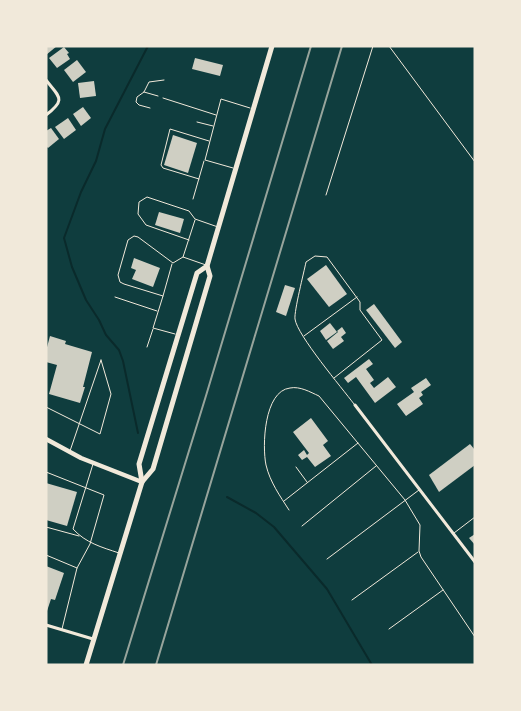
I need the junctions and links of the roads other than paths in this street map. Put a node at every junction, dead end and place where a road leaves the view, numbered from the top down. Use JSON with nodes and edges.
{"nodes":[{"id":1,"x":272,"y":46,"type":"edge"},
{"id":2,"x":373,"y":46,"type":"edge"},
{"id":3,"x":389,"y":46,"type":"edge"},
{"id":4,"x":46,"y":80,"type":"edge"},
{"id":5,"x":164,"y":80,"type":"dead end"},
{"id":6,"x":144,"y":92,"type":"junction"},
{"id":7,"x":158,"y":96,"type":"dead end"},
{"id":8,"x":163,"y":98,"type":"dead end"},
{"id":9,"x":150,"y":108,"type":"dead end"},
{"id":10,"x":253,"y":109,"type":"junction"},
{"id":11,"x":46,"y":114,"type":"edge"},
{"id":12,"x":216,"y":116,"type":"junction"},
{"id":13,"x":197,"y":122,"type":"dead end"},
{"id":14,"x":214,"y":126,"type":"junction"},
{"id":15,"x":210,"y":142,"type":"junction"},
{"id":16,"x":205,"y":160,"type":"junction"},
{"id":17,"x":475,"y":162,"type":"edge"},
{"id":18,"x":236,"y":169,"type":"junction"},
{"id":19,"x":199,"y":179,"type":"junction"},
{"id":20,"x":326,"y":195,"type":"dead end"},
{"id":21,"x":193,"y":199,"type":"dead end"},
{"id":22,"x":195,"y":220,"type":"junction"},
{"id":23,"x":218,"y":227,"type":"junction"},
{"id":24,"x":188,"y":240,"type":"junction"},
{"id":25,"x":183,"y":257,"type":"junction"},
{"id":26,"x":173,"y":263,"type":"junction"},
{"id":27,"x":207,"y":266,"type":"junction"},
{"id":28,"x":163,"y":296,"type":"junction"},
{"id":29,"x":115,"y":297,"type":"dead end"},
{"id":30,"x":357,"y":297,"type":"junction"},
{"id":31,"x":158,"y":311,"type":"junction"},
{"id":32,"x":153,"y":328,"type":"junction"},
{"id":33,"x":178,"y":335,"type":"junction"},
{"id":34,"x":304,"y":337,"type":"junction"},
{"id":35,"x":147,"y":347,"type":"dead end"},
{"id":36,"x":334,"y":378,"type":"junction"},
{"id":37,"x":354,"y":405,"type":"joint"},
{"id":38,"x":46,"y":407,"type":"edge"},
{"id":39,"x":80,"y":424,"type":"junction"},
{"id":40,"x":46,"y":438,"type":"edge"},
{"id":41,"x":358,"y":443,"type":"junction"},
{"id":42,"x":70,"y":452,"type":"junction"},
{"id":43,"x":94,"y":463,"type":"junction"},
{"id":44,"x":377,"y":465,"type":"junction"},
{"id":45,"x":296,"y":467,"type":"dead end"},
{"id":46,"x":46,"y":472,"type":"edge"},
{"id":47,"x":142,"y":482,"type":"junction"},
{"id":48,"x":308,"y":482,"type":"junction"},
{"id":49,"x":86,"y":487,"type":"junction"},
{"id":50,"x":420,"y":490,"type":"junction"},
{"id":51,"x":405,"y":500,"type":"junction"},
{"id":52,"x":283,"y":501,"type":"junction"},
{"id":53,"x":289,"y":510,"type":"dead end"},
{"id":54,"x":475,"y":517,"type":"edge"},
{"id":55,"x":302,"y":526,"type":"dead end"},
{"id":56,"x":46,"y":527,"type":"edge"},
{"id":57,"x":453,"y":534,"type":"junction"},
{"id":58,"x":80,"y":536,"type":"junction"},
{"id":59,"x":90,"y":544,"type":"junction"},
{"id":60,"x":419,"y":551,"type":"junction"},
{"id":61,"x":120,"y":553,"type":"junction"},
{"id":62,"x":46,"y":555,"type":"edge"},
{"id":63,"x":327,"y":559,"type":"dead end"},
{"id":64,"x":475,"y":562,"type":"edge"},
{"id":65,"x":77,"y":568,"type":"junction"},
{"id":66,"x":443,"y":590,"type":"junction"},
{"id":67,"x":352,"y":600,"type":"dead end"},
{"id":68,"x":46,"y":625,"type":"edge"},
{"id":69,"x":62,"y":629,"type":"junction"},
{"id":70,"x":389,"y":629,"type":"dead end"},
{"id":71,"x":475,"y":637,"type":"edge"},
{"id":72,"x":94,"y":640,"type":"junction"},
{"id":73,"x":86,"y":665,"type":"edge"}],
"edges":[{"from":1,"to":10,"type":"main road"},
{"from":2,"to":20,"type":"lane"},
{"from":3,"to":17,"type":"lane"},
{"from":4,"to":11,"type":"street"},
{"from":5,"to":6,"type":"lane"},
{"from":6,"to":7,"type":"lane"},
{"from":6,"to":9,"type":"lane"},
{"from":8,"to":12,"type":"lane"},
{"from":10,"to":12,"type":"lane"},
{"from":10,"to":18,"type":"main road"},
{"from":12,"to":14,"type":"lane"},
{"from":13,"to":14,"type":"lane"},
{"from":14,"to":15,"type":"lane"},
{"from":15,"to":16,"type":"lane"},
{"from":15,"to":19,"type":"lane"},
{"from":16,"to":18,"type":"lane"},
{"from":16,"to":19,"type":"lane"},
{"from":18,"to":23,"type":"main road"},
{"from":19,"to":21,"type":"lane"},
{"from":22,"to":23,"type":"lane"},
{"from":22,"to":24,"type":"lane"},
{"from":22,"to":24,"type":"lane"},
{"from":23,"to":27,"type":"main road"},
{"from":24,"to":25,"type":"lane"},
{"from":25,"to":26,"type":"lane"},
{"from":25,"to":27,"type":"lane"},
{"from":26,"to":28,"type":"lane"},
{"from":26,"to":28,"type":"lane"},
{"from":27,"to":33,"type":"main road"},
{"from":27,"to":47,"type":"main road"},
{"from":28,"to":31,"type":"lane"},
{"from":29,"to":31,"type":"lane"},
{"from":30,"to":34,"type":"lane"},
{"from":30,"to":34,"type":"lane"},
{"from":30,"to":36,"type":"lane"},
{"from":31,"to":32,"type":"lane"},
{"from":32,"to":33,"type":"lane"},
{"from":32,"to":35,"type":"lane"},
{"from":33,"to":47,"type":"main road"},
{"from":34,"to":36,"type":"lane"},
{"from":36,"to":37,"type":"lane"},
{"from":37,"to":50,"type":"street"},
{"from":38,"to":39,"type":"lane"},
{"from":39,"to":39,"type":"lane"},
{"from":39,"to":42,"type":"lane"},
{"from":40,"to":42,"type":"main road"},
{"from":41,"to":44,"type":"lane"},
{"from":41,"to":48,"type":"lane"},
{"from":41,"to":52,"type":"lane"},
{"from":42,"to":43,"type":"main road"},
{"from":43,"to":47,"type":"main road"},
{"from":43,"to":49,"type":"lane"},
{"from":44,"to":51,"type":"lane"},
{"from":44,"to":55,"type":"lane"},
{"from":45,"to":48,"type":"lane"},
{"from":46,"to":49,"type":"lane"},
{"from":47,"to":61,"type":"main road"},
{"from":48,"to":52,"type":"lane"},
{"from":49,"to":58,"type":"lane"},
{"from":49,"to":59,"type":"lane"},
{"from":50,"to":51,"type":"lane"},
{"from":50,"to":57,"type":"street"},
{"from":51,"to":60,"type":"lane"},
{"from":51,"to":63,"type":"lane"},
{"from":52,"to":53,"type":"lane"},
{"from":54,"to":57,"type":"lane"},
{"from":56,"to":58,"type":"lane"},
{"from":57,"to":64,"type":"street"},
{"from":58,"to":59,"type":"lane"},
{"from":59,"to":61,"type":"lane"},
{"from":59,"to":65,"type":"lane"},
{"from":60,"to":66,"type":"lane"},
{"from":60,"to":67,"type":"lane"},
{"from":61,"to":72,"type":"main road"},
{"from":62,"to":65,"type":"lane"},
{"from":65,"to":69,"type":"lane"},
{"from":66,"to":70,"type":"lane"},
{"from":66,"to":71,"type":"lane"},
{"from":68,"to":69,"type":"street"},
{"from":69,"to":72,"type":"street"},
{"from":72,"to":73,"type":"main road"}]}
